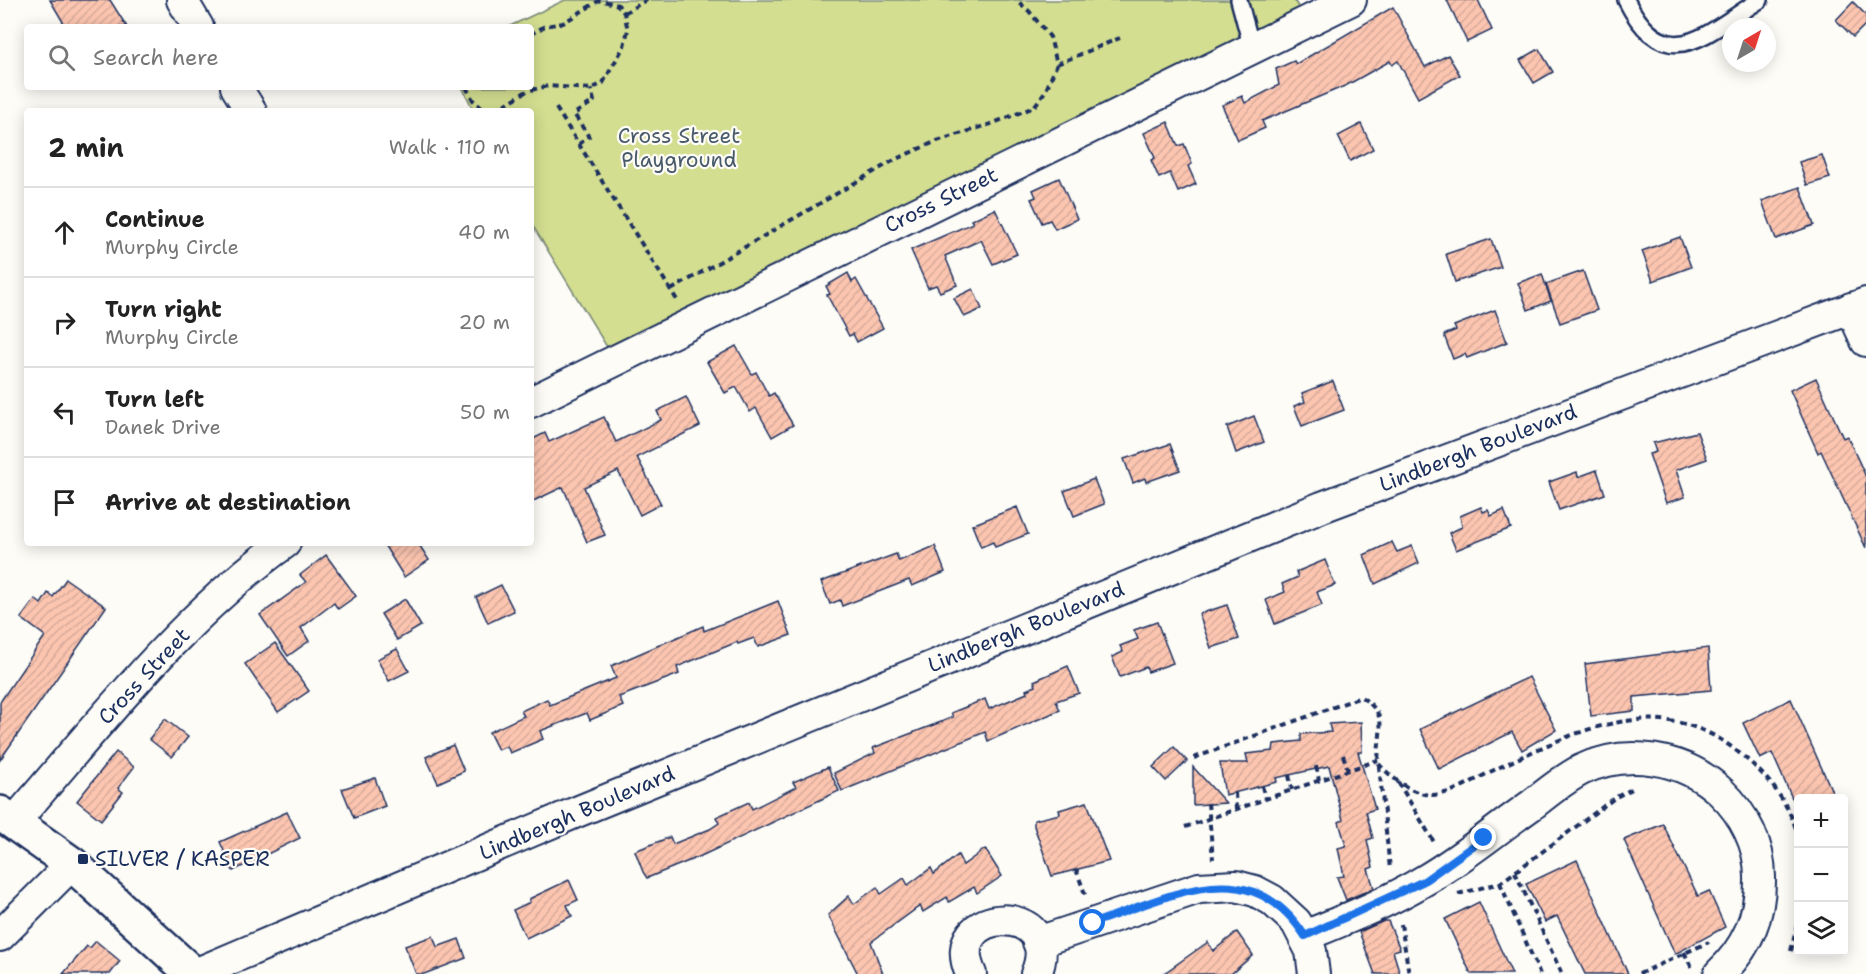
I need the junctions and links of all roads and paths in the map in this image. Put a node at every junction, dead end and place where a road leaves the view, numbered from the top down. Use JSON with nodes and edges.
{"nodes":[{"id":1,"x":182,"y":0,"type":"edge"},
{"id":2,"x":647,"y":0,"type":"edge"},
{"id":3,"x":1016,"y":0,"type":"edge"},
{"id":4,"x":1239,"y":0,"type":"edge"},
{"id":5,"x":1352,"y":0,"type":"edge"},
{"id":6,"x":1626,"y":0,"type":"edge"},
{"id":7,"x":1760,"y":0,"type":"edge"},
{"id":8,"x":624,"y":13,"type":"junction"},
{"id":9,"x":196,"y":24,"type":"edge"},
{"id":10,"x":534,"y":32,"type":"edge"},
{"id":11,"x":1120,"y":38,"type":"dead end"},
{"id":12,"x":1252,"y":48,"type":"junction"},
{"id":13,"x":1058,"y":64,"type":"junction"},
{"id":14,"x":534,"y":89,"type":"edge"},
{"id":15,"x":591,"y":89,"type":"junction"},
{"id":16,"x":238,"y":90,"type":"edge"},
{"id":17,"x":467,"y":90,"type":"edge"},
{"id":18,"x":531,"y":90,"type":"edge"},
{"id":19,"x":249,"y":108,"type":"edge"},
{"id":20,"x":481,"y":108,"type":"edge"},
{"id":21,"x":500,"y":108,"type":"edge"},
{"id":22,"x":556,"y":108,"type":"dead end"},
{"id":23,"x":579,"y":144,"type":"junction"},
{"id":24,"x":671,"y":290,"type":"junction"},
{"id":25,"x":679,"y":303,"type":"dead end"},
{"id":26,"x":1858,"y":305,"type":"edge"},
{"id":27,"x":1866,"y":341,"type":"edge"},
{"id":28,"x":534,"y":401,"type":"edge"},
{"id":29,"x":281,"y":546,"type":"edge"},
{"id":30,"x":1343,"y":755,"type":"dead end"},
{"id":31,"x":1194,"y":758,"type":"dead end"},
{"id":32,"x":1379,"y":764,"type":"dead end"},
{"id":33,"x":1316,"y":766,"type":"dead end"},
{"id":34,"x":1348,"y":770,"type":"junction"},
{"id":35,"x":1289,"y":775,"type":"dead end"},
{"id":36,"x":1319,"y":780,"type":"junction"},
{"id":37,"x":1397,"y":781,"type":"dead end"},
{"id":38,"x":1262,"y":786,"type":"dead end"},
{"id":39,"x":1641,"y":786,"type":"dead end"},
{"id":40,"x":1292,"y":790,"type":"junction"},
{"id":41,"x":1235,"y":793,"type":"dead end"},
{"id":42,"x":1265,"y":799,"type":"junction"},
{"id":43,"x":1208,"y":803,"type":"dead end"},
{"id":44,"x":1236,"y":809,"type":"junction"},
{"id":45,"x":7,"y":818,"type":"edge"},
{"id":46,"x":1208,"y":819,"type":"junction"},
{"id":47,"x":1185,"y":827,"type":"dead end"},
{"id":48,"x":1213,"y":858,"type":"dead end"},
{"id":49,"x":72,"y":864,"type":"junction"},
{"id":50,"x":1444,"y":867,"type":"junction"},
{"id":51,"x":1076,"y":869,"type":"dead end"},
{"id":52,"x":1515,"y":872,"type":"junction"},
{"id":53,"x":1390,"y":873,"type":"dead end"},
{"id":54,"x":1500,"y":883,"type":"junction"},
{"id":55,"x":1448,"y":899,"type":"dead end"},
{"id":56,"x":1087,"y":900,"type":"dead end"},
{"id":57,"x":1400,"y":915,"type":"dead end"},
{"id":58,"x":1410,"y":918,"type":"dead end"},
{"id":59,"x":1401,"y":923,"type":"junction"},
{"id":60,"x":0,"y":936,"type":"edge"},
{"id":61,"x":1305,"y":936,"type":"junction"},
{"id":62,"x":1794,"y":938,"type":"edge"},
{"id":63,"x":1713,"y":940,"type":"dead end"},
{"id":64,"x":1038,"y":942,"type":"junction"},
{"id":65,"x":1791,"y":951,"type":"dead end"},
{"id":66,"x":1684,"y":952,"type":"junction"},
{"id":67,"x":194,"y":974,"type":"edge"},
{"id":68,"x":971,"y":974,"type":"edge"},
{"id":69,"x":1036,"y":974,"type":"edge"},
{"id":70,"x":1314,"y":974,"type":"edge"},
{"id":71,"x":1409,"y":974,"type":"edge"},
{"id":72,"x":1540,"y":974,"type":"edge"},
{"id":73,"x":1562,"y":974,"type":"edge"},
{"id":74,"x":1639,"y":974,"type":"edge"},
{"id":75,"x":1695,"y":974,"type":"edge"},
{"id":76,"x":1719,"y":974,"type":"edge"}],
"edges":[{"from":1,"to":9,"type":"street"},
{"from":2,"to":8,"type":"path"},
{"from":3,"to":13,"type":"path"},
{"from":4,"to":12,"type":"lane"},
{"from":5,"to":12,"type":"street","name":"Cross Street"},
{"from":6,"to":7,"type":"lane"},
{"from":8,"to":10,"type":"path"},
{"from":8,"to":15,"type":"path"},
{"from":11,"to":13,"type":"path"},
{"from":12,"to":28,"type":"street","name":"Cross Street"},
{"from":13,"to":24,"type":"path"},
{"from":14,"to":15,"type":"path"},
{"from":15,"to":23,"type":"path"},
{"from":16,"to":19,"type":"street"},
{"from":17,"to":20,"type":"path"},
{"from":18,"to":21,"type":"path"},
{"from":22,"to":23,"type":"path"},
{"from":23,"to":24,"type":"path"},
{"from":24,"to":25,"type":"path"},
{"from":26,"to":27,"type":"street"},
{"from":26,"to":67,"type":"street","name":"Lindbergh Boulevard"},
{"from":29,"to":45,"type":"street","name":"Cross Street"},
{"from":30,"to":34,"type":"path"},
{"from":31,"to":34,"type":"path"},
{"from":32,"to":53,"type":"path"},
{"from":33,"to":36,"type":"path"},
{"from":34,"to":36,"type":"path"},
{"from":35,"to":40,"type":"path"},
{"from":36,"to":40,"type":"path"},
{"from":37,"to":50,"type":"path"},
{"from":38,"to":42,"type":"path"},
{"from":39,"to":52,"type":"path"},
{"from":40,"to":42,"type":"path"},
{"from":41,"to":44,"type":"path"},
{"from":42,"to":44,"type":"path"},
{"from":43,"to":46,"type":"path"},
{"from":44,"to":46,"type":"path"},
{"from":45,"to":49,"type":"main road"},
{"from":46,"to":47,"type":"path"},
{"from":46,"to":48,"type":"path"},
{"from":49,"to":60,"type":"street"},
{"from":49,"to":67,"type":"main road"},
{"from":50,"to":61,"type":"street"},
{"from":50,"to":76,"type":"street"},
{"from":51,"to":56,"type":"path"},
{"from":52,"to":54,"type":"path"},
{"from":52,"to":73,"type":"path"},
{"from":54,"to":55,"type":"path"},
{"from":54,"to":72,"type":"path"},
{"from":57,"to":59,"type":"path"},
{"from":58,"to":59,"type":"path"},
{"from":59,"to":71,"type":"path"},
{"from":61,"to":64,"type":"street"},
{"from":61,"to":70,"type":"street"},
{"from":62,"to":65,"type":"path"},
{"from":63,"to":66,"type":"path"},
{"from":64,"to":68,"type":"street"},
{"from":64,"to":69,"type":"street"},
{"from":66,"to":74,"type":"path"},
{"from":66,"to":75,"type":"path"}]}
